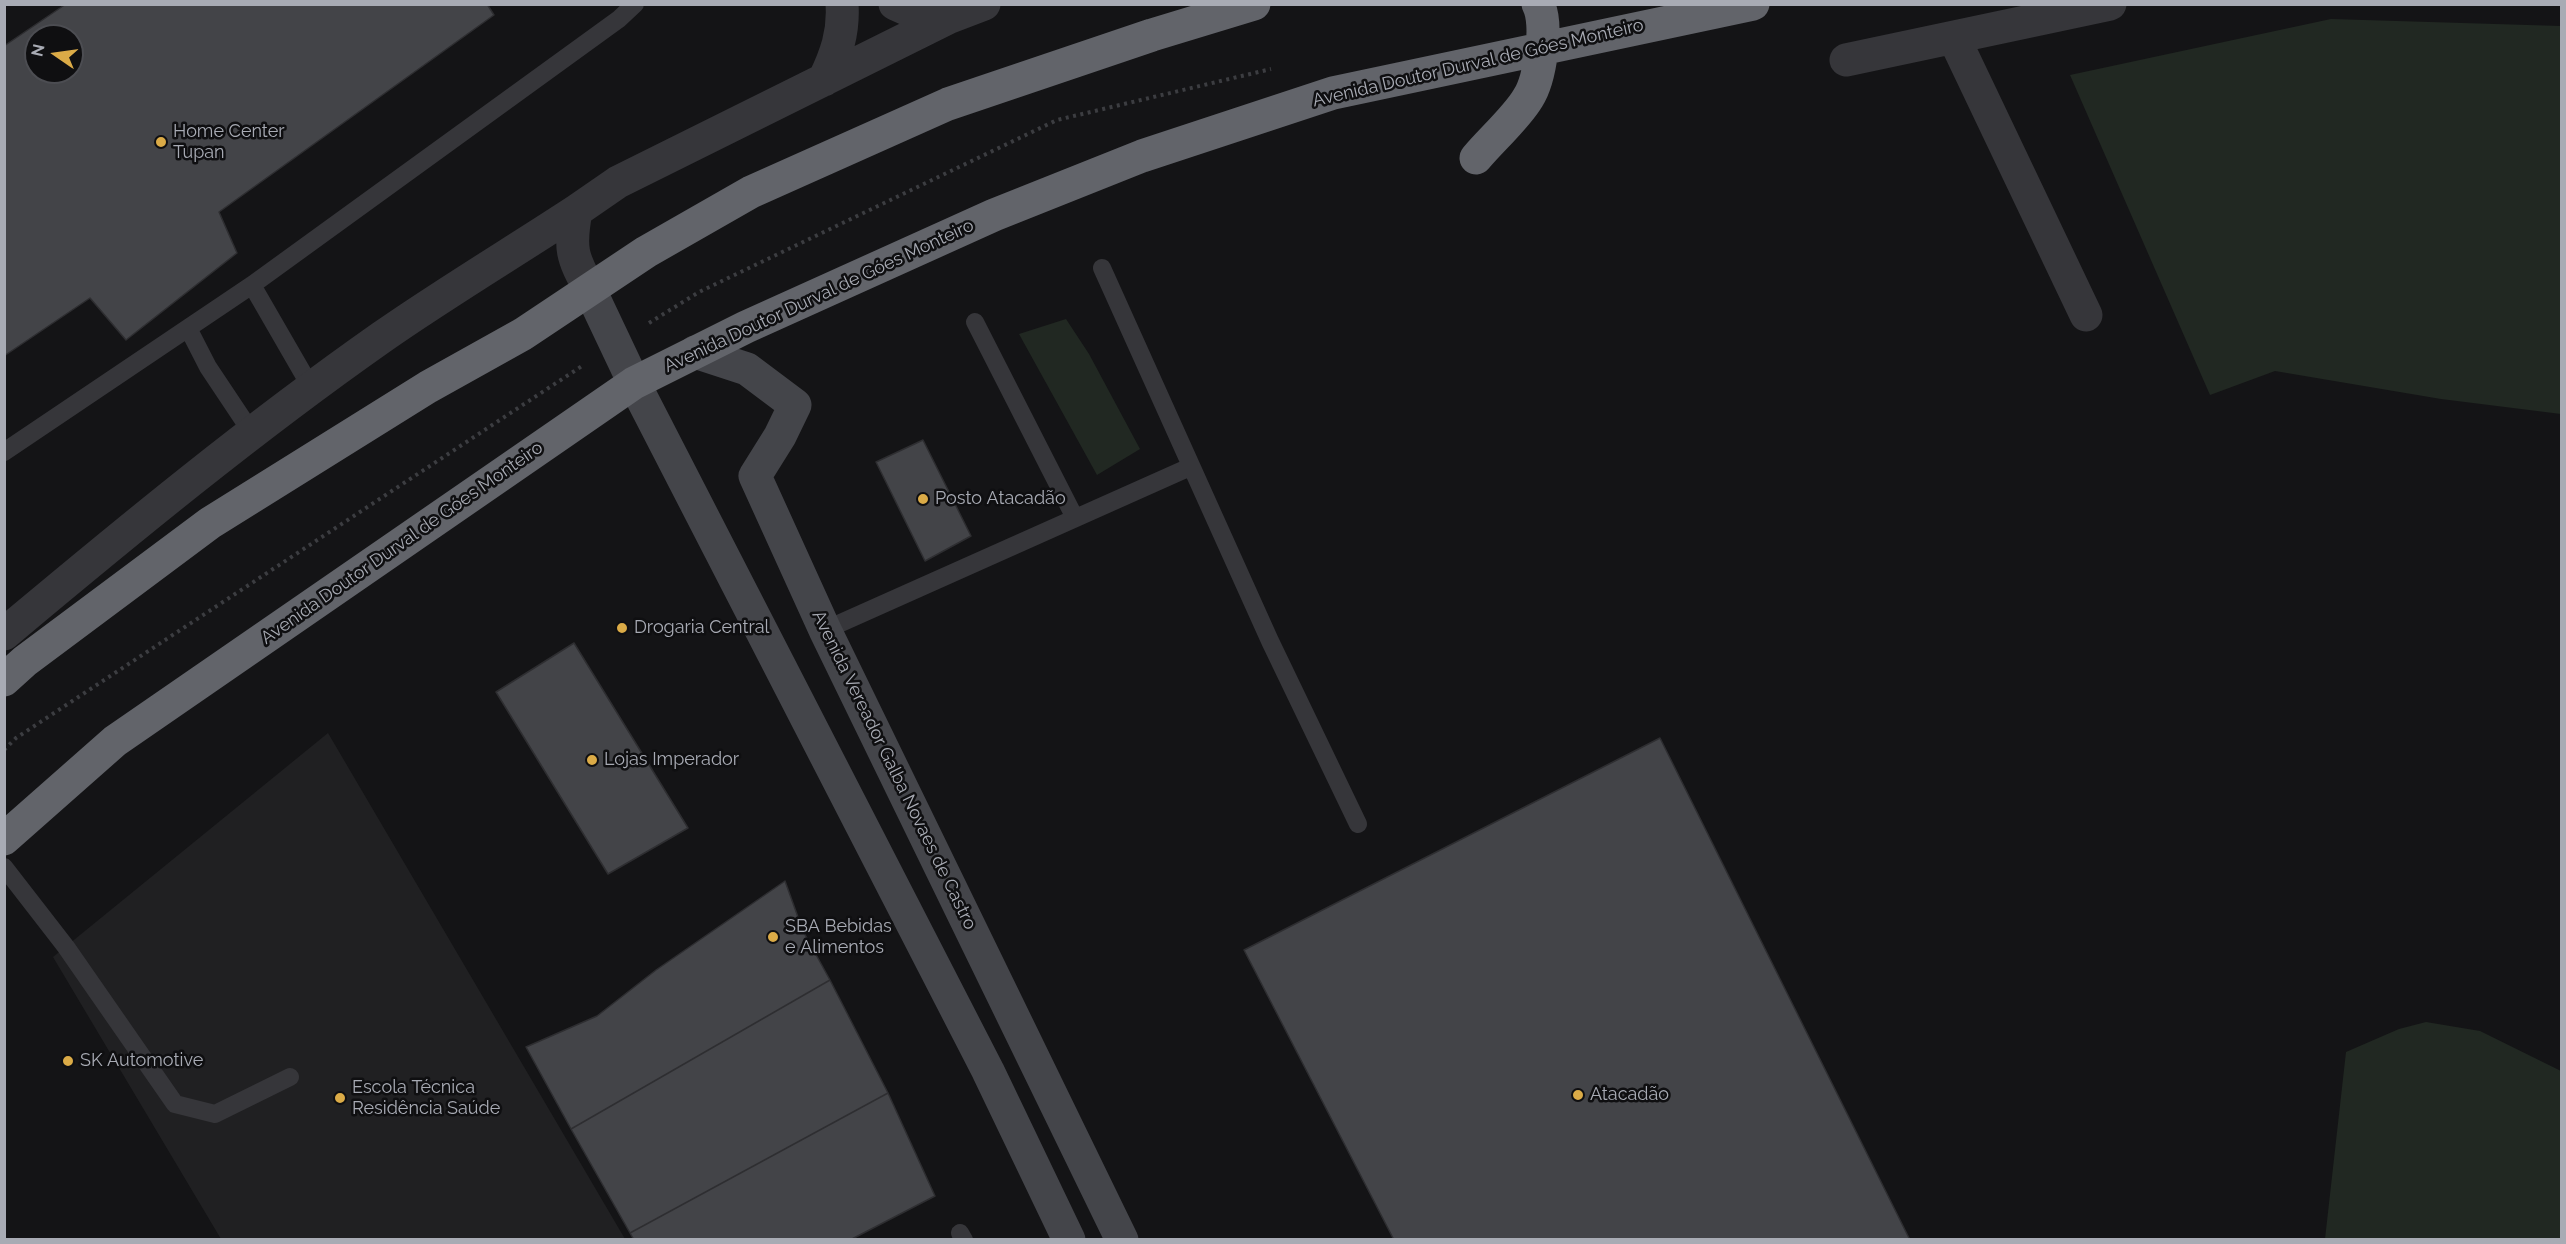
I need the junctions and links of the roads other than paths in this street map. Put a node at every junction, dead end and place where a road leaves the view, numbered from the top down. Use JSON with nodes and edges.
{"nodes":[{"id":1,"x":635,"y":4,"type":"edge"},
{"id":2,"x":842,"y":4,"type":"edge"},
{"id":3,"x":895,"y":4,"type":"edge"},
{"id":4,"x":984,"y":4,"type":"edge"},
{"id":5,"x":1254,"y":4,"type":"edge"},
{"id":6,"x":1538,"y":4,"type":"edge"},
{"id":7,"x":1753,"y":4,"type":"edge"},
{"id":8,"x":2110,"y":4,"type":"edge"},
{"id":9,"x":950,"y":17,"type":"junction"},
{"id":10,"x":1954,"y":38,"type":"junction"},
{"id":11,"x":1544,"y":47,"type":"junction"},
{"id":12,"x":1846,"y":60,"type":"dead end"},
{"id":13,"x":824,"y":80,"type":"junction"},
{"id":14,"x":1476,"y":158,"type":"dead end"},
{"id":15,"x":576,"y":212,"type":"junction"},
{"id":16,"x":1102,"y":268,"type":"dead end"},
{"id":17,"x":252,"y":285,"type":"junction"},
{"id":18,"x":590,"y":290,"type":"junction"},
{"id":19,"x":2086,"y":315,"type":"dead end"},
{"id":20,"x":975,"y":322,"type":"dead end"},
{"id":21,"x":188,"y":328,"type":"junction"},
{"id":22,"x":695,"y":352,"type":"junction"},
{"id":23,"x":634,"y":383,"type":"junction"},
{"id":24,"x":312,"y":389,"type":"junction"},
{"id":25,"x":252,"y":432,"type":"junction"},
{"id":26,"x":4,"y":452,"type":"edge"},
{"id":27,"x":1190,"y":467,"type":"junction"},
{"id":28,"x":1076,"y":518,"type":"junction"},
{"id":29,"x":825,"y":630,"type":"junction"},
{"id":30,"x":4,"y":634,"type":"edge"},
{"id":31,"x":4,"y":680,"type":"edge"},
{"id":32,"x":1358,"y":824,"type":"dead end"},
{"id":33,"x":4,"y":839,"type":"edge"},
{"id":34,"x":4,"y":867,"type":"edge"},
{"id":35,"x":290,"y":1077,"type":"dead end"},
{"id":36,"x":1069,"y":1239,"type":"edge"},
{"id":37,"x":1122,"y":1239,"type":"edge"}],
"edges":[{"from":1,"to":17,"type":"lane"},
{"from":2,"to":13,"type":"street"},
{"from":3,"to":9,"type":"street"},
{"from":4,"to":9,"type":"street"},
{"from":5,"to":18,"type":"highway"},
{"from":6,"to":11,"type":"highway"},
{"from":7,"to":11,"type":"highway","name":"Avenida Doutor Durval de Góes Monteiro"},
{"from":8,"to":10,"type":"street"},
{"from":9,"to":13,"type":"street"},
{"from":10,"to":12,"type":"street"},
{"from":10,"to":19,"type":"street"},
{"from":11,"to":14,"type":"highway"},
{"from":11,"to":22,"type":"highway","name":"Avenida Doutor Durval de Góes Monteiro"},
{"from":13,"to":15,"type":"street"},
{"from":15,"to":18,"type":"street"},
{"from":15,"to":24,"type":"street"},
{"from":16,"to":27,"type":"lane"},
{"from":17,"to":21,"type":"lane"},
{"from":17,"to":24,"type":"lane"},
{"from":18,"to":23,"type":"street"},
{"from":18,"to":31,"type":"highway"},
{"from":20,"to":28,"type":"lane"},
{"from":21,"to":25,"type":"lane"},
{"from":21,"to":26,"type":"lane"},
{"from":22,"to":23,"type":"highway","name":"Avenida Doutor Durval de Góes Monteiro"},
{"from":22,"to":29,"type":"street","name":"Avenida Vereador Galba Novaes de Castro"},
{"from":23,"to":33,"type":"highway","name":"Avenida Doutor Durval de Góes Monteiro"},
{"from":23,"to":36,"type":"street"},
{"from":24,"to":25,"type":"street"},
{"from":25,"to":30,"type":"street"},
{"from":27,"to":28,"type":"lane"},
{"from":27,"to":32,"type":"lane"},
{"from":28,"to":29,"type":"lane"},
{"from":29,"to":37,"type":"street","name":"Avenida Vereador Galba Novaes de Castro"},
{"from":34,"to":35,"type":"lane"}]}
